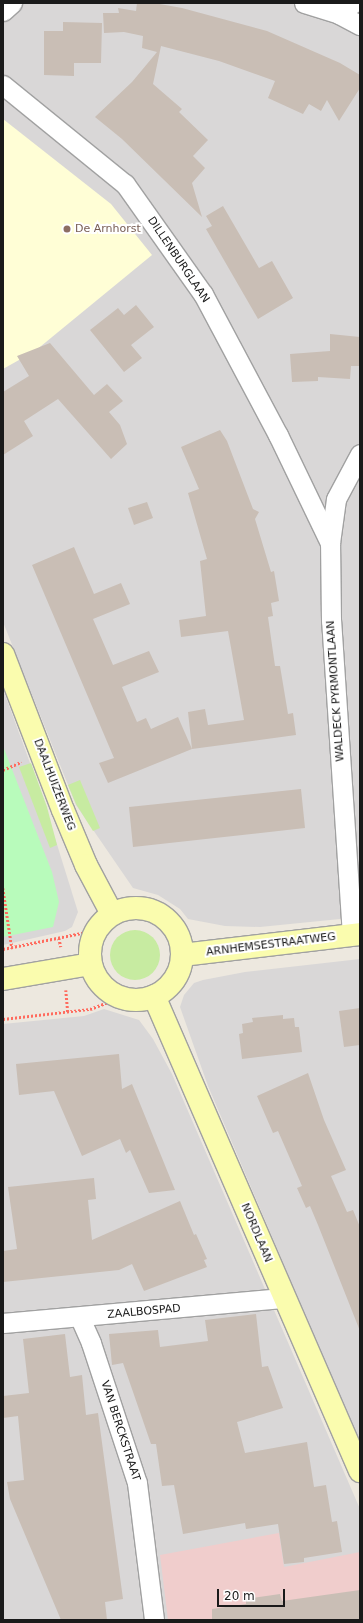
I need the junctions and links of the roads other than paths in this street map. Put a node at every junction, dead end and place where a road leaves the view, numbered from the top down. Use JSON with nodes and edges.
{"nodes":[{"id":1,"x":12,"y":3,"type":"edge"},
{"id":2,"x":304,"y":3,"type":"edge"},
{"id":3,"x":346,"y":9,"type":"edge"},
{"id":4,"x":3,"y":11,"type":"edge"},
{"id":5,"x":360,"y":25,"type":"edge"},
{"id":6,"x":3,"y":85,"type":"edge"},
{"id":7,"x":360,"y":454,"type":"edge"},
{"id":8,"x":330,"y":543,"type":"junction"},
{"id":9,"x":3,"y":654,"type":"edge"},
{"id":10,"x":112,"y":914,"type":"junction"},
{"id":11,"x":356,"y":935,"type":"edge"},
{"id":12,"x":182,"y":955,"type":"junction"},
{"id":13,"x":91,"y":964,"type":"junction"},
{"id":14,"x":3,"y":979,"type":"edge"},
{"id":15,"x":154,"y":996,"type":"junction"},
{"id":16,"x":284,"y":1298,"type":"junction"},
{"id":17,"x":80,"y":1318,"type":"junction"},
{"id":18,"x":3,"y":1322,"type":"edge"},
{"id":19,"x":360,"y":1471,"type":"edge"},
{"id":20,"x":154,"y":1620,"type":"edge"}],
"edges":[{"from":1,"to":4,"type":"street"},
{"from":2,"to":3,"type":"street"},
{"from":3,"to":5,"type":"street"},
{"from":6,"to":8,"type":"street","name":"DILLENBURGLAAN"},
{"from":7,"to":8,"type":"street","name":"WALDECK PYRMONTLAAN"},
{"from":8,"to":11,"type":"street","name":"WALDECK PYRMONTLAAN"},
{"from":9,"to":10,"type":"main road","name":"DAALHUIZERWEG"},
{"from":10,"to":12,"type":"main road"},
{"from":10,"to":13,"type":"main road"},
{"from":11,"to":12,"type":"main road","name":"ARNHEMSESTRAATWEG"},
{"from":12,"to":15,"type":"main road"},
{"from":13,"to":14,"type":"main road"},
{"from":13,"to":15,"type":"main road"},
{"from":15,"to":16,"type":"main road","name":"NORDLAAN"},
{"from":16,"to":17,"type":"street","name":"ZAALBOSPAD"},
{"from":16,"to":19,"type":"main road","name":"NORDLAAN"},
{"from":17,"to":18,"type":"street","name":"ZAALBOSPAD"},
{"from":17,"to":20,"type":"street","name":"VAN BERCKSTRAAT"}]}
